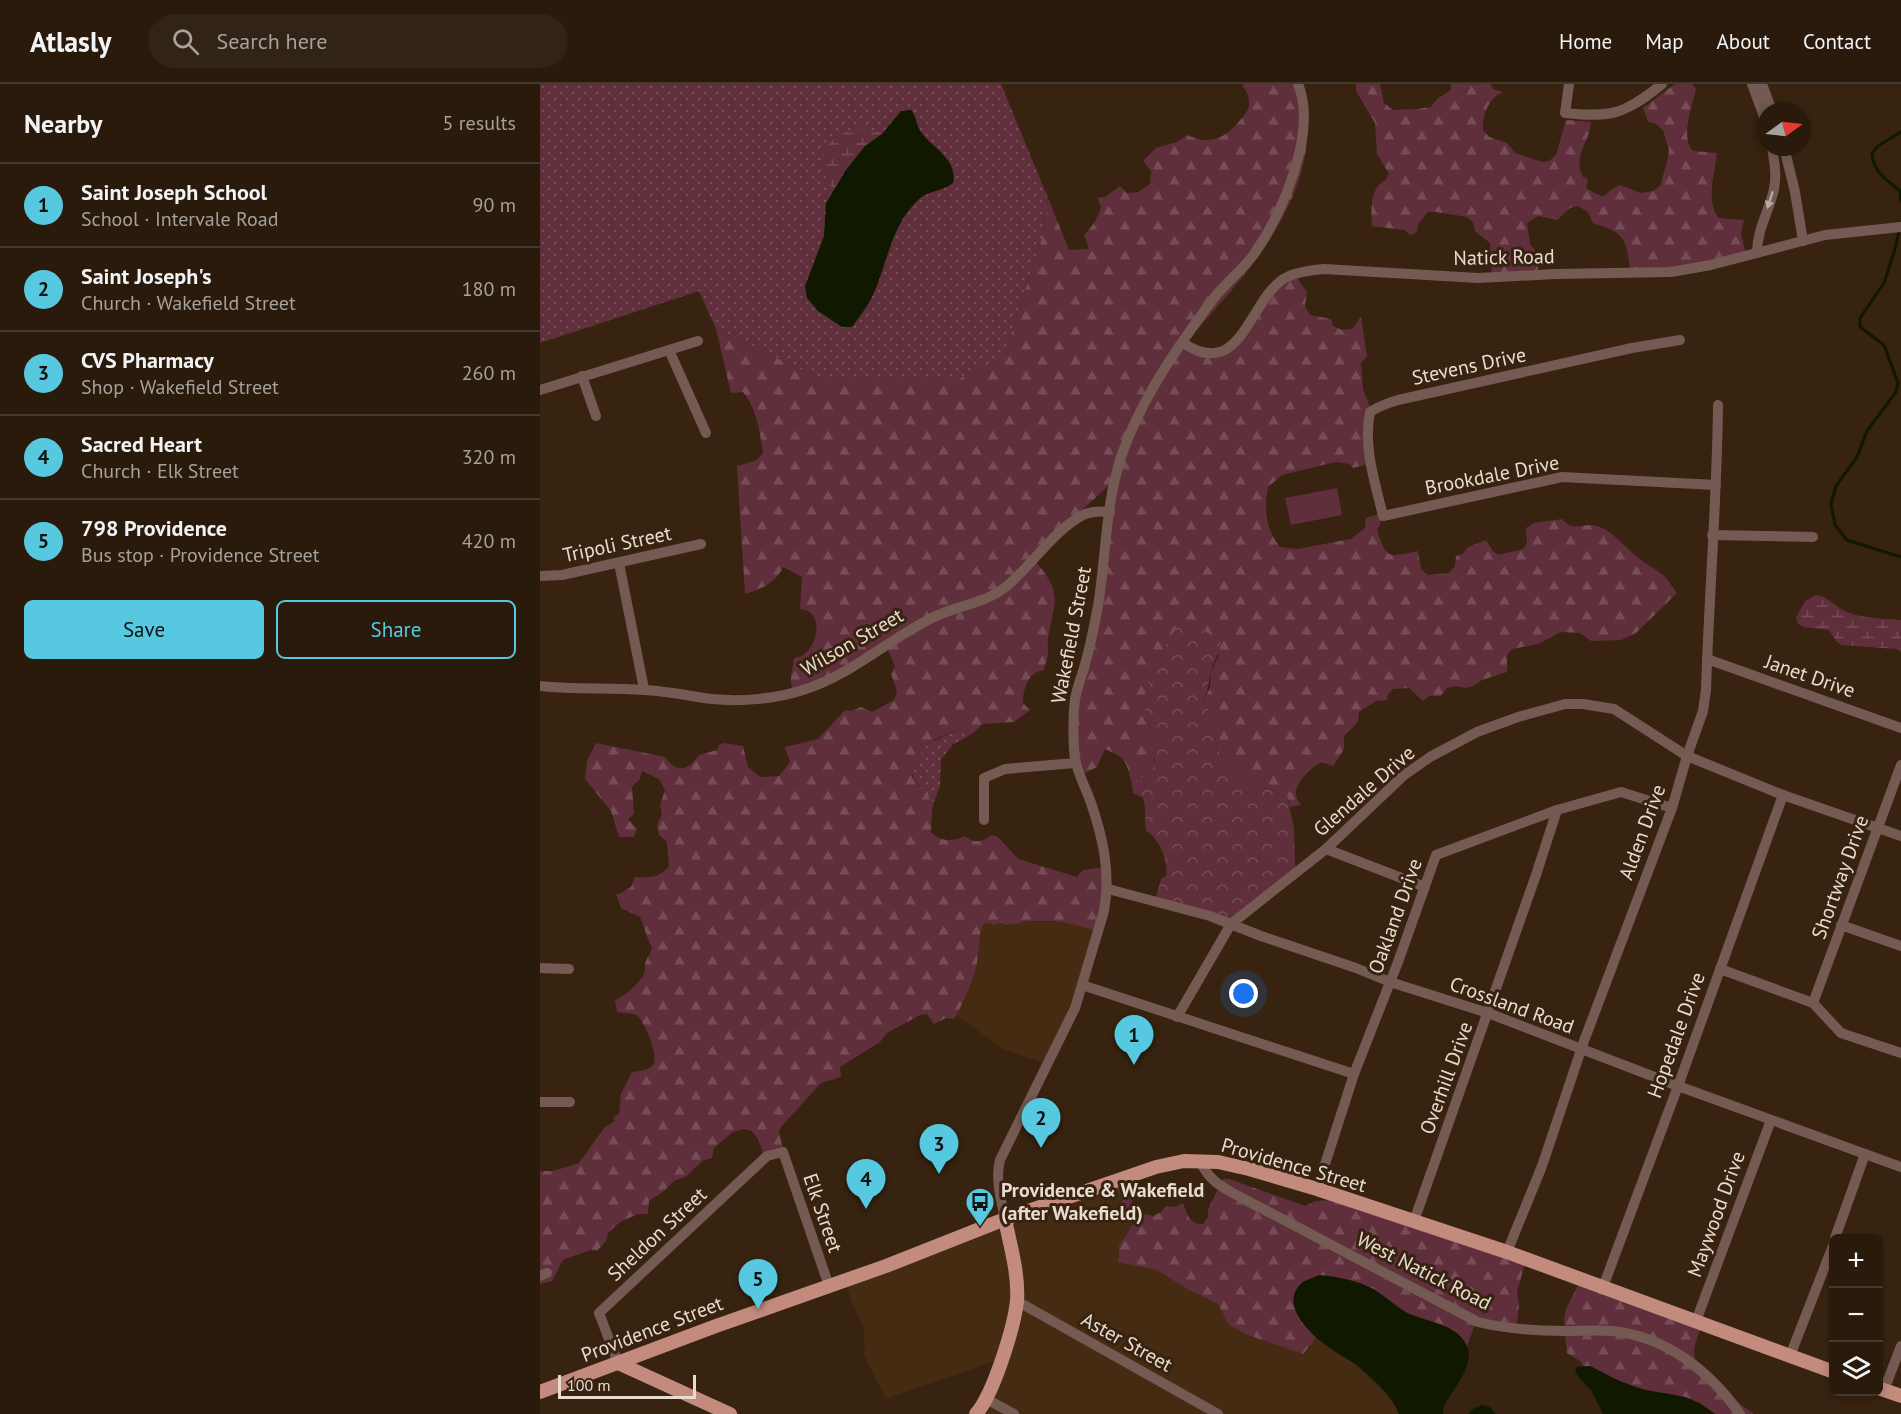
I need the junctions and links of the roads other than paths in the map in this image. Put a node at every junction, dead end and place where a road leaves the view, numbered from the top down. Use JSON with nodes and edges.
{"nodes":[{"id":1,"x":1298,"y":84,"type":"edge"},
{"id":2,"x":1569,"y":84,"type":"edge"},
{"id":3,"x":1662,"y":84,"type":"edge"},
{"id":4,"x":1752,"y":84,"type":"edge"},
{"id":5,"x":1762,"y":84,"type":"edge"},
{"id":6,"x":1759,"y":102,"type":"edge"},
{"id":7,"x":1769,"y":102,"type":"edge"},
{"id":8,"x":1773,"y":156,"type":"edge"},
{"id":9,"x":1786,"y":156,"type":"edge"},
{"id":10,"x":1901,"y":227,"type":"edge"},
{"id":11,"x":1803,"y":241,"type":"junction"},
{"id":12,"x":1757,"y":253,"type":"junction"},
{"id":13,"x":1680,"y":340,"type":"dead end"},
{"id":14,"x":698,"y":341,"type":"dead end"},
{"id":15,"x":1183,"y":343,"type":"junction"},
{"id":16,"x":669,"y":350,"type":"junction"},
{"id":17,"x":582,"y":376,"type":"junction"},
{"id":18,"x":540,"y":390,"type":"edge"},
{"id":19,"x":1718,"y":405,"type":"dead end"},
{"id":20,"x":596,"y":416,"type":"dead end"},
{"id":21,"x":706,"y":433,"type":"dead end"},
{"id":22,"x":1716,"y":484,"type":"junction"},
{"id":23,"x":1110,"y":512,"type":"junction"},
{"id":24,"x":1383,"y":516,"type":"joint"},
{"id":25,"x":1712,"y":535,"type":"junction"},
{"id":26,"x":1813,"y":537,"type":"dead end"},
{"id":27,"x":701,"y":544,"type":"dead end"},
{"id":28,"x":619,"y":563,"type":"junction"},
{"id":29,"x":540,"y":576,"type":"edge"},
{"id":30,"x":1707,"y":659,"type":"junction"},
{"id":31,"x":540,"y":686,"type":"edge"},
{"id":32,"x":644,"y":690,"type":"junction"},
{"id":33,"x":1901,"y":728,"type":"edge"},
{"id":34,"x":1687,"y":756,"type":"junction"},
{"id":35,"x":1076,"y":763,"type":"junction"},
{"id":36,"x":1901,"y":765,"type":"edge"},
{"id":37,"x":1782,"y":795,"type":"junction"},
{"id":38,"x":1672,"y":808,"type":"junction"},
{"id":39,"x":1557,"y":810,"type":"junction"},
{"id":40,"x":984,"y":820,"type":"dead end"},
{"id":41,"x":1878,"y":827,"type":"junction"},
{"id":42,"x":1901,"y":836,"type":"edge"},
{"id":43,"x":1326,"y":849,"type":"junction"},
{"id":44,"x":1425,"y":887,"type":"junction"},
{"id":45,"x":1108,"y":890,"type":"junction"},
{"id":46,"x":1231,"y":924,"type":"junction"},
{"id":47,"x":1841,"y":925,"type":"junction"},
{"id":48,"x":1901,"y":946,"type":"edge"},
{"id":49,"x":540,"y":968,"type":"edge"},
{"id":50,"x":569,"y":969,"type":"dead end"},
{"id":51,"x":1720,"y":969,"type":"junction"},
{"id":52,"x":1390,"y":982,"type":"junction"},
{"id":53,"x":1082,"y":985,"type":"junction"},
{"id":54,"x":1813,"y":1003,"type":"junction"},
{"id":55,"x":1488,"y":1013,"type":"junction"},
{"id":56,"x":1178,"y":1017,"type":"junction"},
{"id":57,"x":1581,"y":1050,"type":"junction"},
{"id":58,"x":1901,"y":1053,"type":"edge"},
{"id":59,"x":1354,"y":1074,"type":"junction"},
{"id":60,"x":1678,"y":1086,"type":"junction"},
{"id":61,"x":540,"y":1102,"type":"edge"},
{"id":62,"x":570,"y":1102,"type":"dead end"},
{"id":63,"x":1771,"y":1120,"type":"junction"},
{"id":64,"x":783,"y":1152,"type":"joint"},
{"id":65,"x":1865,"y":1154,"type":"junction"},
{"id":66,"x":1200,"y":1161,"type":"junction"},
{"id":67,"x":1901,"y":1167,"type":"edge"},
{"id":68,"x":1317,"y":1189,"type":"junction"},
{"id":69,"x":1005,"y":1219,"type":"junction"},
{"id":70,"x":1414,"y":1221,"type":"junction"},
{"id":71,"x":1837,"y":1234,"type":"edge"},
{"id":72,"x":1507,"y":1251,"type":"junction"},
{"id":73,"x":1829,"y":1254,"type":"edge"},
{"id":74,"x":829,"y":1286,"type":"junction"},
{"id":75,"x":1602,"y":1287,"type":"junction"},
{"id":76,"x":1017,"y":1301,"type":"junction"},
{"id":77,"x":1696,"y":1321,"type":"junction"},
{"id":78,"x":1901,"y":1346,"type":"edge"},
{"id":79,"x":1790,"y":1356,"type":"junction"},
{"id":80,"x":618,"y":1363,"type":"junction"},
{"id":81,"x":1829,"y":1371,"type":"edge"},
{"id":82,"x":1883,"y":1385,"type":"edge"},
{"id":83,"x":1883,"y":1390,"type":"edge"},
{"id":84,"x":540,"y":1392,"type":"edge"},
{"id":85,"x":1901,"y":1396,"type":"edge"},
{"id":86,"x":986,"y":1399,"type":"junction"},
{"id":87,"x":730,"y":1414,"type":"edge"},
{"id":88,"x":976,"y":1414,"type":"edge"},
{"id":89,"x":1014,"y":1414,"type":"edge"},
{"id":90,"x":1218,"y":1414,"type":"edge"},
{"id":91,"x":1740,"y":1414,"type":"edge"}],
"edges":[{"from":1,"to":15,"type":"street","name":"Wakefield Street"},
{"from":2,"to":3,"type":"street"},
{"from":4,"to":6,"type":"street"},
{"from":5,"to":7,"type":"street"},
{"from":8,"to":12,"type":"street","one_way":true},
{"from":9,"to":11,"type":"street"},
{"from":10,"to":11,"type":"street","name":"Natick Road"},
{"from":11,"to":12,"type":"street","name":"Natick Road"},
{"from":12,"to":15,"type":"street","name":"Natick Road"},
{"from":13,"to":24,"type":"street","name":"Stevens Drive"},
{"from":14,"to":16,"type":"street"},
{"from":15,"to":23,"type":"street","name":"Wakefield Street"},
{"from":16,"to":17,"type":"street"},
{"from":16,"to":21,"type":"street"},
{"from":17,"to":18,"type":"street"},
{"from":17,"to":20,"type":"street"},
{"from":19,"to":22,"type":"street","name":"Alden Drive"},
{"from":22,"to":24,"type":"street","name":"Brookdale Drive"},
{"from":22,"to":25,"type":"street","name":"Alden Drive"},
{"from":23,"to":32,"type":"street","name":"Wilson Street"},
{"from":23,"to":35,"type":"street","name":"Wakefield Street"},
{"from":25,"to":26,"type":"street"},
{"from":25,"to":30,"type":"street","name":"Alden Drive"},
{"from":27,"to":28,"type":"street","name":"Tripoli Street"},
{"from":28,"to":29,"type":"street","name":"Tripoli Street"},
{"from":28,"to":32,"type":"street"},
{"from":30,"to":33,"type":"street","name":"Janet Drive"},
{"from":30,"to":34,"type":"street","name":"Alden Drive"},
{"from":31,"to":32,"type":"street","name":"Wilson Street"},
{"from":34,"to":37,"type":"street","name":"Glendale Drive"},
{"from":34,"to":38,"type":"street","name":"Alden Drive"},
{"from":34,"to":43,"type":"street","name":"Glendale Drive"},
{"from":35,"to":40,"type":"street"},
{"from":35,"to":45,"type":"street","name":"Wakefield Street"},
{"from":36,"to":41,"type":"street","name":"Shortway Drive"},
{"from":37,"to":41,"type":"street","name":"Glendale Drive"},
{"from":37,"to":51,"type":"street","name":"Hopedale Drive"},
{"from":38,"to":39,"type":"street","name":"Oakland Drive"},
{"from":38,"to":57,"type":"street","name":"Alden Drive"},
{"from":39,"to":44,"type":"street","name":"Oakland Drive"},
{"from":39,"to":55,"type":"street","name":"Overhill Drive"},
{"from":41,"to":42,"type":"street","name":"Glendale Drive"},
{"from":41,"to":47,"type":"street","name":"Shortway Drive"},
{"from":43,"to":44,"type":"street"},
{"from":43,"to":46,"type":"street","name":"Glendale Drive"},
{"from":44,"to":52,"type":"street","name":"Oakland Drive"},
{"from":45,"to":46,"type":"street","name":"Crossland Road"},
{"from":45,"to":53,"type":"street","name":"Wakefield Street"},
{"from":46,"to":52,"type":"street","name":"Crossland Road"},
{"from":46,"to":56,"type":"street","name":"Glendale Drive"},
{"from":47,"to":48,"type":"street"},
{"from":47,"to":54,"type":"street","name":"Shortway Drive"},
{"from":49,"to":50,"type":"street"},
{"from":51,"to":54,"type":"street"},
{"from":51,"to":60,"type":"street","name":"Hopedale Drive"},
{"from":52,"to":55,"type":"street","name":"Crossland Road"},
{"from":52,"to":59,"type":"street","name":"Oakland Drive"},
{"from":53,"to":56,"type":"street"},
{"from":53,"to":69,"type":"street","name":"Wakefield Street"},
{"from":54,"to":58,"type":"street"},
{"from":55,"to":57,"type":"street","name":"Crossland Road"},
{"from":55,"to":70,"type":"street","name":"Overhill Drive"},
{"from":56,"to":59,"type":"street"},
{"from":57,"to":60,"type":"street","name":"Crossland Road"},
{"from":57,"to":72,"type":"street","name":"Alden Drive"},
{"from":59,"to":68,"type":"street","name":"Oakland Drive"},
{"from":60,"to":63,"type":"street","name":"Crossland Road"},
{"from":60,"to":75,"type":"street","name":"Hopedale Drive"},
{"from":61,"to":62,"type":"street"},
{"from":63,"to":65,"type":"street","name":"Crossland Road"},
{"from":63,"to":77,"type":"street","name":"Maywood Drive"},
{"from":64,"to":74,"type":"street","name":"Elk Street"},
{"from":64,"to":80,"type":"street","name":"Sheldon Street"},
{"from":65,"to":67,"type":"street","name":"Crossland Road"},
{"from":65,"to":71,"type":"street"},
{"from":66,"to":68,"type":"main road","name":"Providence Street"},
{"from":66,"to":69,"type":"main road","name":"Providence Street"},
{"from":66,"to":91,"type":"street","name":"West Natick Road"},
{"from":68,"to":70,"type":"main road","name":"Providence Street"},
{"from":69,"to":74,"type":"main road","name":"Providence Street"},
{"from":69,"to":76,"type":"main road"},
{"from":70,"to":72,"type":"main road","name":"Providence Street"},
{"from":72,"to":75,"type":"main road","name":"Providence Street"},
{"from":73,"to":79,"type":"street"},
{"from":74,"to":80,"type":"main road","name":"Providence Street"},
{"from":75,"to":77,"type":"main road","name":"Providence Street"},
{"from":76,"to":86,"type":"main road"},
{"from":76,"to":90,"type":"street","name":"Aster Street"},
{"from":77,"to":79,"type":"main road","name":"Providence Street"},
{"from":78,"to":82,"type":"street"},
{"from":79,"to":81,"type":"main road","name":"Providence Street"},
{"from":80,"to":84,"type":"main road","name":"Providence Street"},
{"from":80,"to":87,"type":"main road"},
{"from":83,"to":85,"type":"main road"},
{"from":86,"to":88,"type":"main road"},
{"from":86,"to":89,"type":"street"}]}
